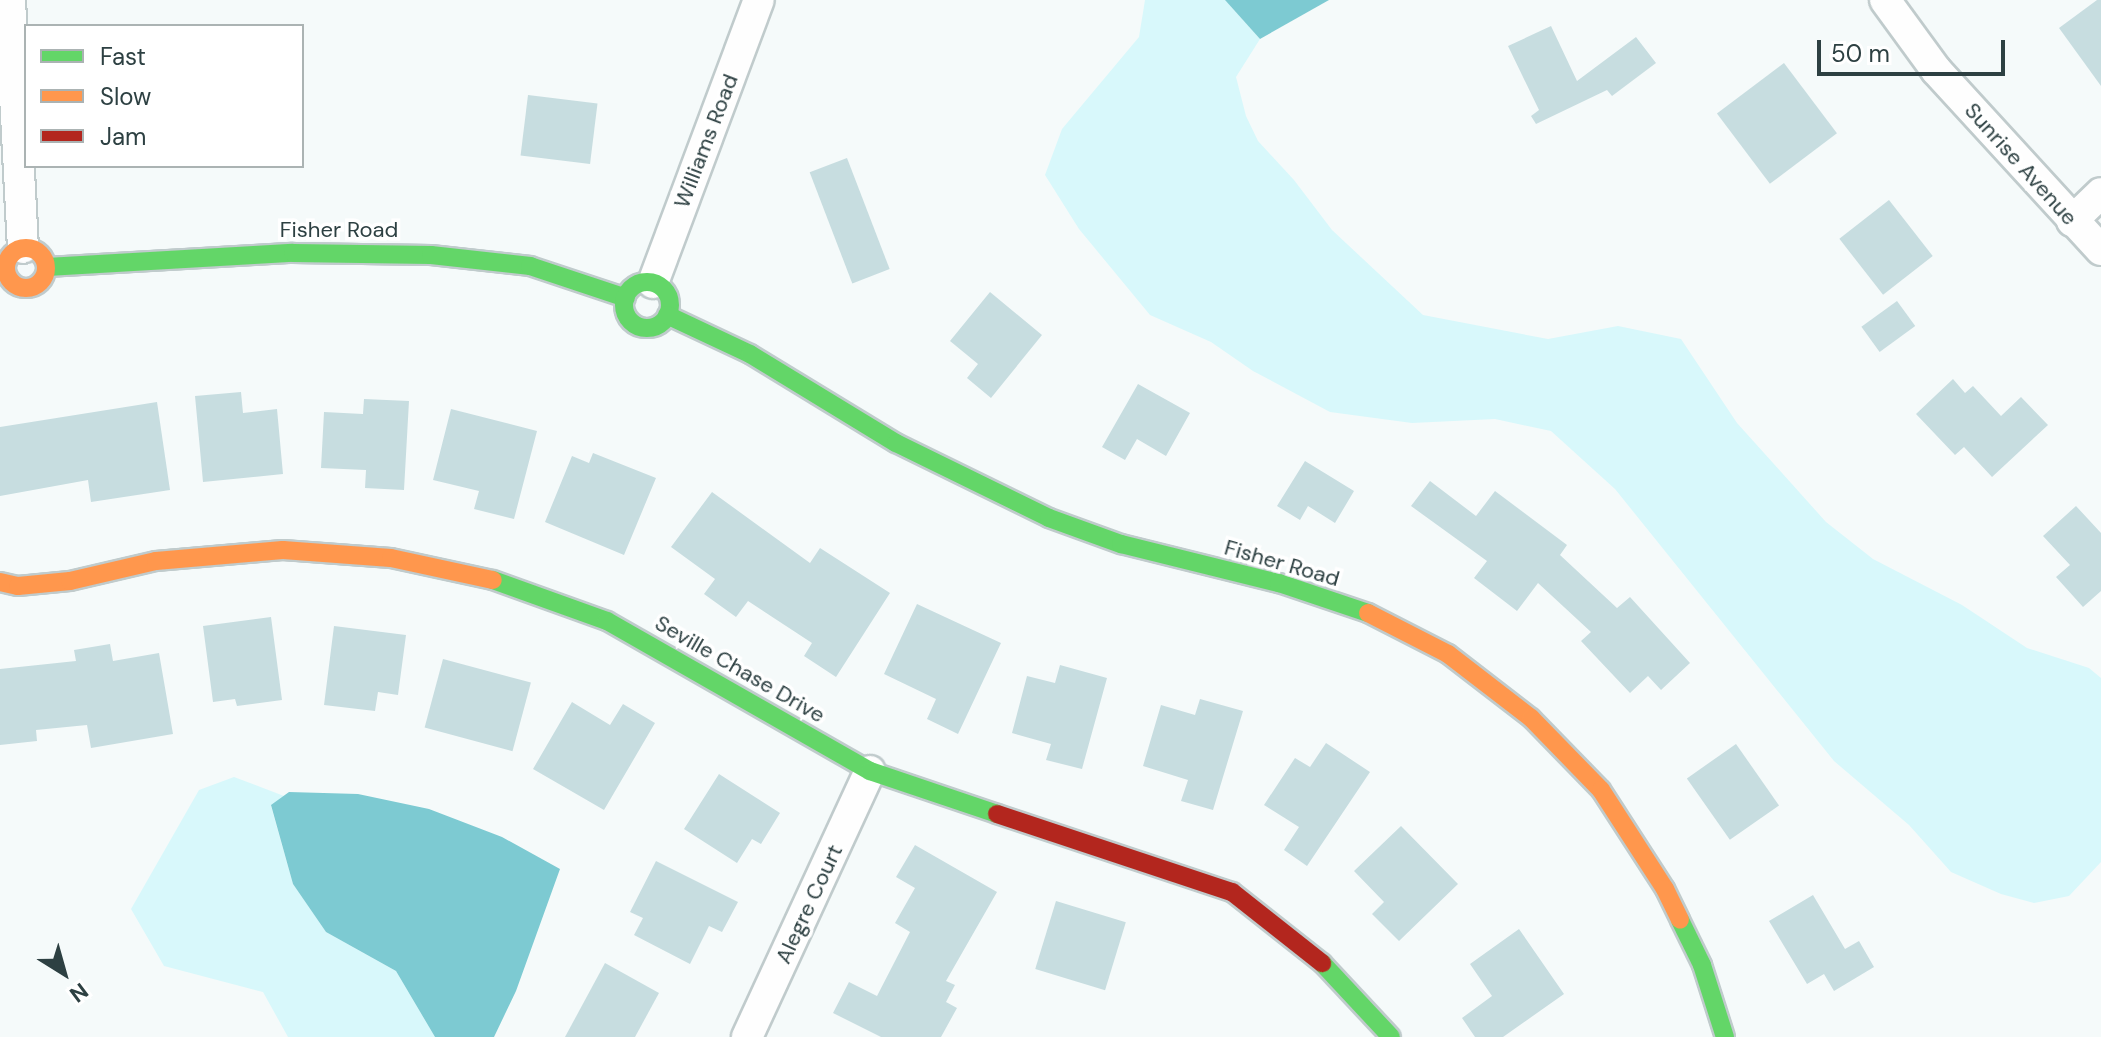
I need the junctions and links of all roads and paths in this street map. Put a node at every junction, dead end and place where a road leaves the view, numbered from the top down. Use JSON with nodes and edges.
{"nodes":[{"id":1,"x":10,"y":0,"type":"edge"},
{"id":2,"x":759,"y":0,"type":"edge"},
{"id":3,"x":1885,"y":0,"type":"edge"},
{"id":4,"x":2101,"y":193,"type":"edge"},
{"id":5,"x":2072,"y":221,"type":"junction"},
{"id":6,"x":2101,"y":250,"type":"edge"},
{"id":7,"x":10,"y":263,"type":"edge"},
{"id":8,"x":47,"y":267,"type":"junction"},
{"id":9,"x":653,"y":283,"type":"junction"},
{"id":10,"x":626,"y":298,"type":"junction"},
{"id":11,"x":667,"y":315,"type":"junction"},
{"id":12,"x":0,"y":582,"type":"edge"},
{"id":13,"x":870,"y":771,"type":"junction"},
{"id":14,"x":747,"y":1037,"type":"edge"},
{"id":15,"x":1391,"y":1037,"type":"edge"},
{"id":16,"x":1725,"y":1037,"type":"edge"}],
"edges":[{"from":1,"to":7,"type":"street"},
{"from":2,"to":9,"type":"street","name":"Williams Road"},
{"from":3,"to":5,"type":"street","name":"Sunrise Avenue"},
{"from":4,"to":5,"type":"street"},
{"from":5,"to":6,"type":"street","name":"Sunrise Avenue"},
{"from":7,"to":8,"type":"street"},
{"from":7,"to":8,"type":"street","name":"Fisher Road"},
{"from":8,"to":10,"type":"street","name":"Fisher Road"},
{"from":9,"to":10,"type":"street"},
{"from":9,"to":11,"type":"street"},
{"from":10,"to":11,"type":"street"},
{"from":11,"to":16,"type":"street","name":"Fisher Road"},
{"from":12,"to":13,"type":"street","name":"Seville Chase Drive"},
{"from":13,"to":14,"type":"street","name":"Alegre Court"},
{"from":13,"to":15,"type":"street","name":"Seville Chase Drive"}]}
